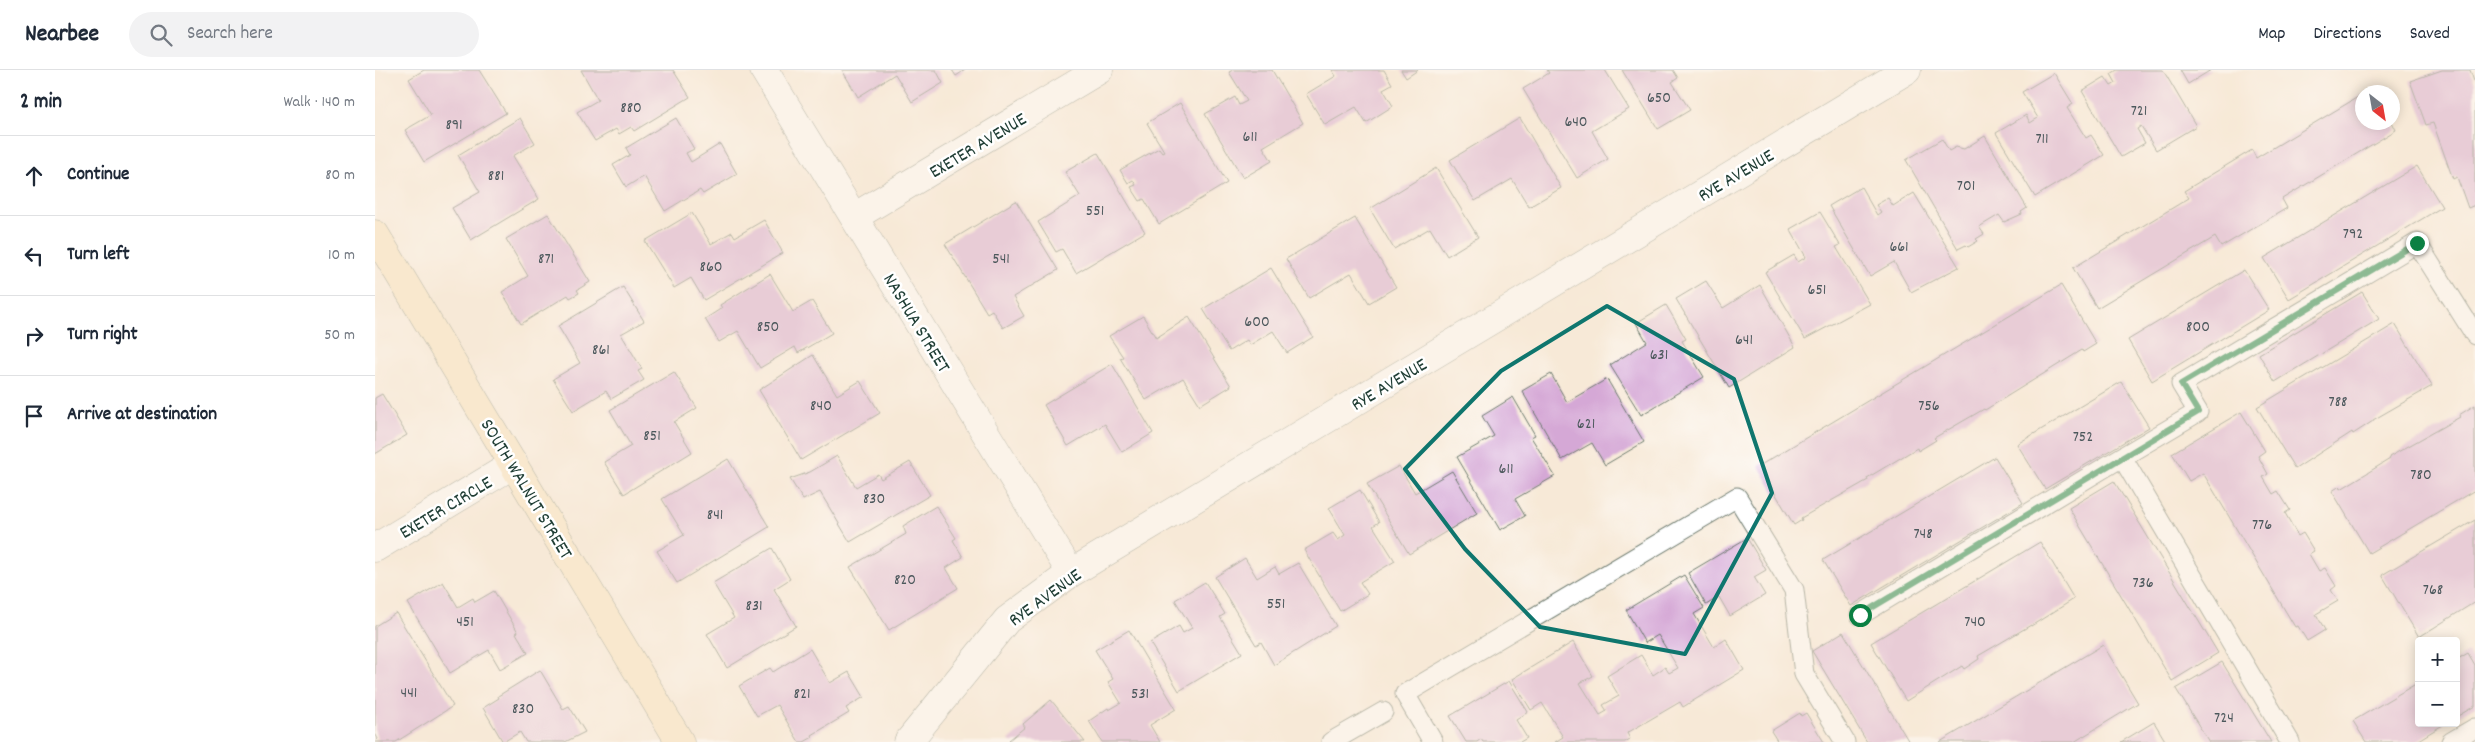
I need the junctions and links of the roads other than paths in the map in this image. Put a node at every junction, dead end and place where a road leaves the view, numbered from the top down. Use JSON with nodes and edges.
{"nodes":[{"id":1,"x":764,"y":70,"type":"edge"},
{"id":2,"x":1099,"y":70,"type":"edge"},
{"id":3,"x":1907,"y":70,"type":"edge"},
{"id":4,"x":855,"y":217,"type":"junction"},
{"id":5,"x":375,"y":234,"type":"edge"},
{"id":6,"x":2475,"y":335,"type":"edge"},
{"id":7,"x":2122,"y":457,"type":"junction"},
{"id":8,"x":514,"y":464,"type":"junction"},
{"id":9,"x":375,"y":548,"type":"edge"},
{"id":10,"x":1071,"y":574,"type":"junction"},
{"id":11,"x":1860,"y":615,"type":"dead end"},
{"id":12,"x":1383,"y":712,"type":"dead end"},
{"id":13,"x":2475,"y":728,"type":"edge"},
{"id":14,"x":680,"y":742,"type":"edge"},
{"id":15,"x":908,"y":742,"type":"edge"},
{"id":16,"x":1331,"y":742,"type":"edge"},
{"id":17,"x":1433,"y":742,"type":"edge"},
{"id":18,"x":1845,"y":742,"type":"edge"},
{"id":19,"x":2290,"y":742,"type":"edge"},
{"id":20,"x":2451,"y":742,"type":"edge"}],
"edges":[{"from":1,"to":4,"type":"street","name":"NASHUA STREET"},
{"from":2,"to":4,"type":"street","name":"EXETER AVENUE"},
{"from":3,"to":10,"type":"street","name":"RYE AVENUE"},
{"from":4,"to":10,"type":"street","name":"NASHUA STREET"},
{"from":5,"to":8,"type":"street","name":"SOUTH WALNUT STREET"},
{"from":6,"to":7,"type":"lane"},
{"from":7,"to":11,"type":"lane"},
{"from":7,"to":19,"type":"lane"},
{"from":8,"to":9,"type":"street","name":"EXETER CIRCLE"},
{"from":8,"to":14,"type":"street","name":"SOUTH WALNUT STREET"},
{"from":10,"to":15,"type":"street","name":"RYE AVENUE"},
{"from":12,"to":16,"type":"lane"},
{"from":13,"to":20,"type":"lane"},
{"from":17,"to":18,"type":"lane"}]}
